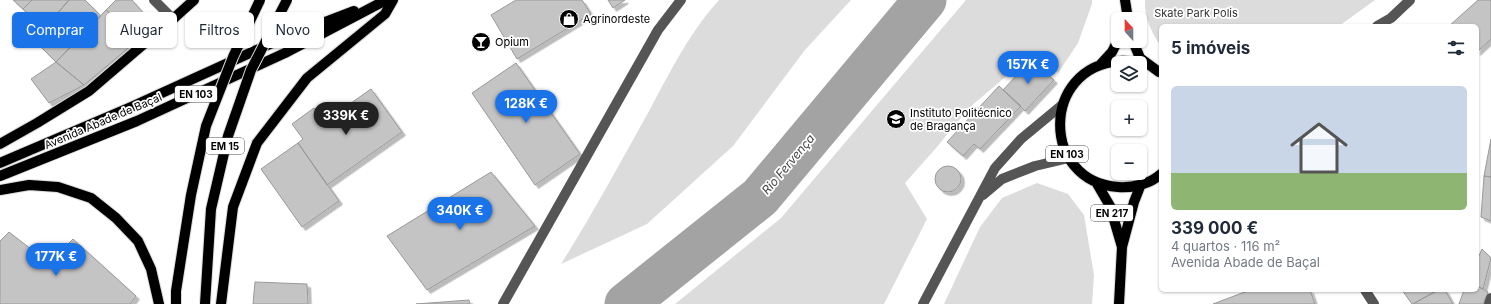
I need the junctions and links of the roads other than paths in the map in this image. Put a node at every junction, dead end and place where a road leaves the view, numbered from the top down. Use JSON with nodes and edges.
{"nodes":[{"id":1,"x":154,"y":0,"type":"edge"},
{"id":2,"x":194,"y":0,"type":"edge"},
{"id":3,"x":260,"y":0,"type":"edge"},
{"id":4,"x":288,"y":0,"type":"edge"},
{"id":5,"x":382,"y":0,"type":"edge"},
{"id":6,"x":386,"y":0,"type":"edge"},
{"id":7,"x":393,"y":0,"type":"edge"},
{"id":8,"x":681,"y":0,"type":"edge"},
{"id":9,"x":1124,"y":0,"type":"edge"},
{"id":10,"x":1410,"y":0,"type":"edge"},
{"id":11,"x":166,"y":12,"type":"edge"},
{"id":12,"x":1122,"y":12,"type":"edge"},
{"id":13,"x":1127,"y":12,"type":"edge"},
{"id":14,"x":177,"y":15,"type":"edge"},
{"id":15,"x":1380,"y":24,"type":"edge"},
{"id":16,"x":139,"y":48,"type":"edge"},
{"id":17,"x":1114,"y":48,"type":"edge"},
{"id":18,"x":1136,"y":48,"type":"edge"},
{"id":19,"x":1111,"y":62,"type":"edge"},
{"id":20,"x":1101,"y":64,"type":"junction"},
{"id":21,"x":1147,"y":67,"type":"edge"},
{"id":22,"x":1159,"y":72,"type":"edge"},
{"id":23,"x":1159,"y":73,"type":"edge"},
{"id":24,"x":1062,"y":105,"type":"junction"},
{"id":25,"x":0,"y":144,"type":"edge"},
{"id":26,"x":1069,"y":158,"type":"junction"},
{"id":27,"x":0,"y":163,"type":"edge"},
{"id":28,"x":0,"y":176,"type":"edge"},
{"id":29,"x":1159,"y":176,"type":"edge"},
{"id":30,"x":1096,"y":182,"type":"junction"},
{"id":31,"x":1141,"y":184,"type":"junction"},
{"id":32,"x":0,"y":190,"type":"edge"},
{"id":33,"x":979,"y":199,"type":"junction"},
{"id":34,"x":1122,"y":247,"type":"junction"},
{"id":35,"x":1366,"y":292,"type":"edge"},
{"id":36,"x":1491,"y":298,"type":"edge"},
{"id":37,"x":159,"y":304,"type":"edge"},
{"id":38,"x":176,"y":304,"type":"edge"},
{"id":39,"x":205,"y":304,"type":"edge"},
{"id":40,"x":221,"y":304,"type":"edge"},
{"id":41,"x":503,"y":304,"type":"edge"},
{"id":42,"x":923,"y":304,"type":"edge"},
{"id":43,"x":1119,"y":304,"type":"edge"},
{"id":44,"x":1374,"y":304,"type":"edge"},
{"id":45,"x":1489,"y":304,"type":"edge"}],
"edges":[{"from":1,"to":11,"type":"street"},
{"from":2,"to":14,"type":"main road"},
{"from":3,"to":38,"type":"main road","number":"EM 15","bridge":true},
{"from":4,"to":39,"type":"main road","number":"EM 15","bridge":true},
{"from":5,"to":27,"type":"main road","name":"Avenida Abade de Baçal","number":"EN 103"},
{"from":6,"to":28,"type":"main road","name":"Avenida Abade de Baçal","number":"EN 103"},
{"from":7,"to":40,"type":"main road"},
{"from":8,"to":41,"type":"street"},
{"from":9,"to":12,"type":"main road"},
{"from":9,"to":13,"type":"main road"},
{"from":10,"to":15,"type":"street"},
{"from":16,"to":25,"type":"main road"},
{"from":17,"to":20,"type":"main road","number":"EN 103"},
{"from":18,"to":22,"type":"main road","number":"EN 103"},
{"from":19,"to":20,"type":"main road","number":"EN 103"},
{"from":20,"to":24,"type":"main road","number":"EN 103"},
{"from":21,"to":23,"type":"main road","number":"EN 103"},
{"from":24,"to":26,"type":"main road","number":"EN 103"},
{"from":24,"to":33,"type":"street"},
{"from":26,"to":30,"type":"main road","number":"EN 103"},
{"from":26,"to":33,"type":"street"},
{"from":29,"to":31,"type":"main road","number":"EN 103"},
{"from":30,"to":31,"type":"main road","number":"EN 103"},
{"from":30,"to":34,"type":"main road","number":"EN 217"},
{"from":31,"to":34,"type":"main road","number":"EN 217"},
{"from":32,"to":37,"type":"main road"},
{"from":33,"to":42,"type":"street"},
{"from":34,"to":43,"type":"main road","number":"EN 217"},
{"from":35,"to":44,"type":"street"},
{"from":36,"to":45,"type":"street"}]}
